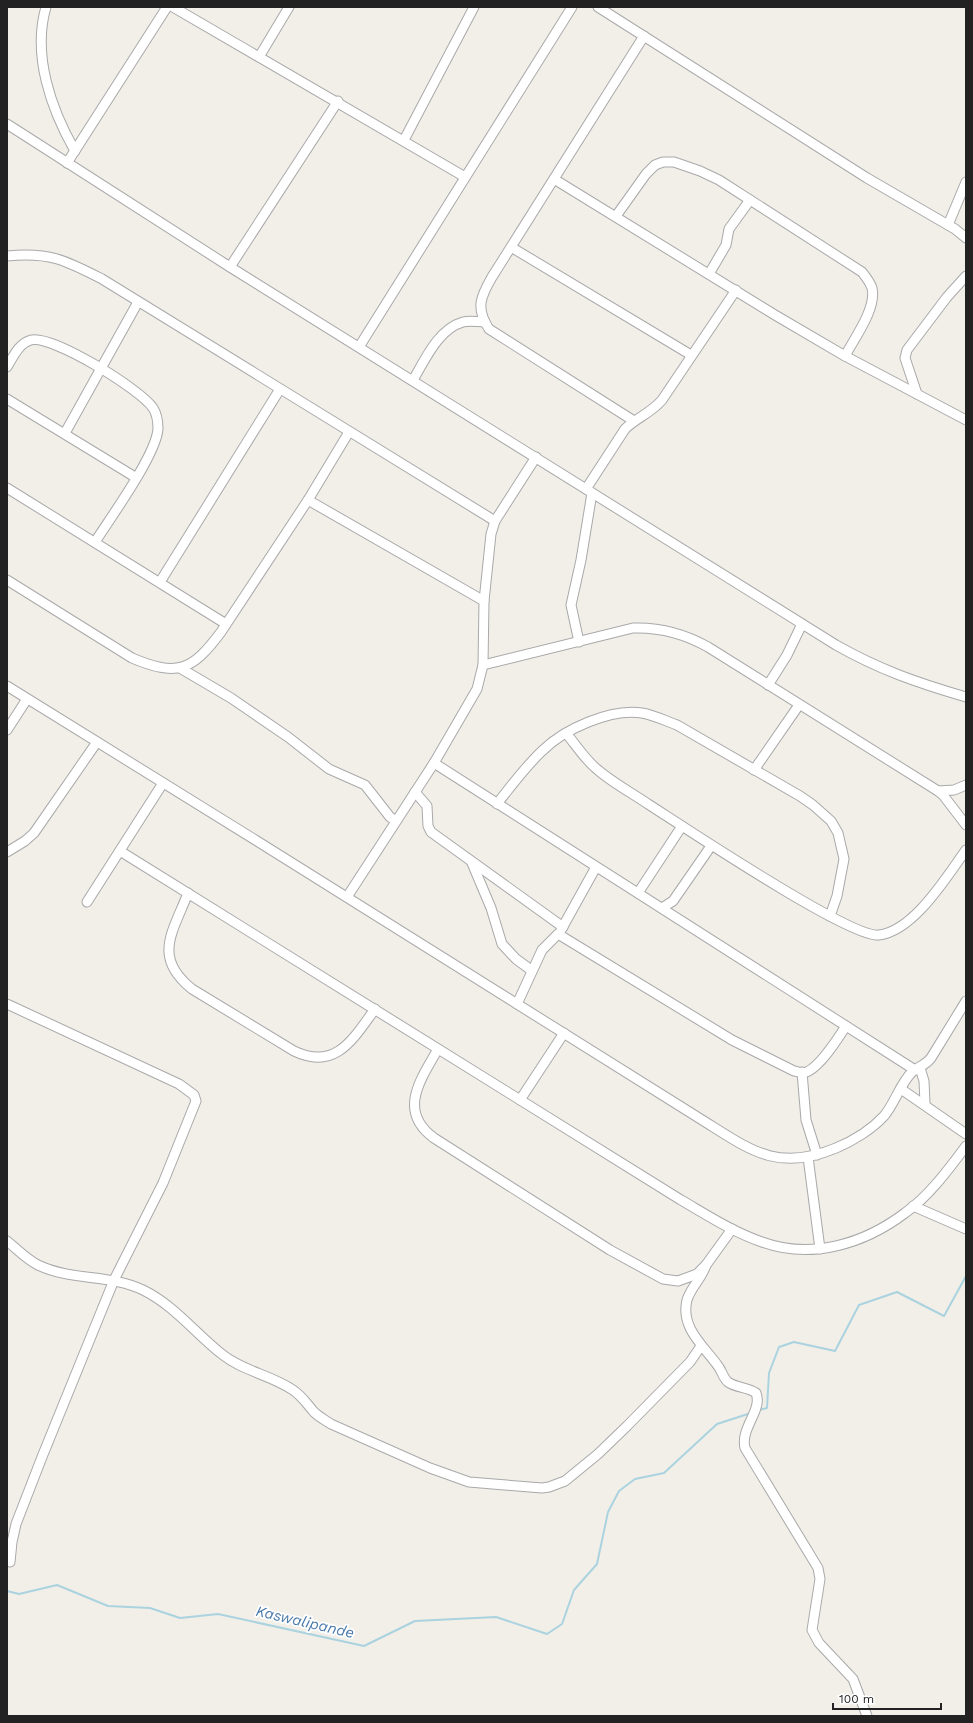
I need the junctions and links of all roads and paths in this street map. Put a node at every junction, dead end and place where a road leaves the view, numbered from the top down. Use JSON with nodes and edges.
{"nodes":[{"id":1,"x":46,"y":7,"type":"edge"},
{"id":2,"x":167,"y":7,"type":"edge"},
{"id":3,"x":173,"y":7,"type":"edge"},
{"id":4,"x":289,"y":7,"type":"edge"},
{"id":5,"x":474,"y":7,"type":"edge"},
{"id":6,"x":572,"y":7,"type":"edge"},
{"id":7,"x":598,"y":7,"type":"edge"},
{"id":8,"x":644,"y":36,"type":"junction"},
{"id":9,"x":259,"y":57,"type":"junction"},
{"id":10,"x":338,"y":101,"type":"junction"},
{"id":11,"x":7,"y":124,"type":"edge"},
{"id":12,"x":404,"y":140,"type":"junction"},
{"id":13,"x":75,"y":152,"type":"junction"},
{"id":14,"x":67,"y":163,"type":"junction"},
{"id":15,"x":465,"y":176,"type":"junction"},
{"id":16,"x":554,"y":179,"type":"junction"},
{"id":17,"x":966,"y":182,"type":"edge"},
{"id":18,"x":750,"y":200,"type":"junction"},
{"id":19,"x":616,"y":216,"type":"junction"},
{"id":20,"x":948,"y":225,"type":"junction"},
{"id":21,"x":966,"y":238,"type":"edge"},
{"id":22,"x":511,"y":247,"type":"junction"},
{"id":23,"x":7,"y":256,"type":"edge"},
{"id":24,"x":230,"y":267,"type":"junction"},
{"id":25,"x":709,"y":274,"type":"junction"},
{"id":26,"x":966,"y":276,"type":"edge"},
{"id":27,"x":736,"y":290,"type":"junction"},
{"id":28,"x":138,"y":302,"type":"junction"},
{"id":29,"x":485,"y":322,"type":"junction"},
{"id":30,"x":358,"y":347,"type":"junction"},
{"id":31,"x":691,"y":355,"type":"junction"},
{"id":32,"x":845,"y":356,"type":"junction"},
{"id":33,"x":7,"y":367,"type":"edge"},
{"id":34,"x":101,"y":369,"type":"junction"},
{"id":35,"x":413,"y":380,"type":"junction"},
{"id":36,"x":280,"y":389,"type":"junction"},
{"id":37,"x":917,"y":394,"type":"junction"},
{"id":38,"x":7,"y":399,"type":"edge"},
{"id":39,"x":966,"y":420,"type":"edge"},
{"id":40,"x":634,"y":421,"type":"junction"},
{"id":41,"x":349,"y":432,"type":"junction"},
{"id":42,"x":65,"y":434,"type":"junction"},
{"id":43,"x":536,"y":457,"type":"junction"},
{"id":44,"x":135,"y":477,"type":"junction"},
{"id":45,"x":7,"y":488,"type":"edge"},
{"id":46,"x":589,"y":491,"type":"junction"},
{"id":47,"x":308,"y":500,"type":"junction"},
{"id":48,"x":495,"y":521,"type":"junction"},
{"id":49,"x":95,"y":542,"type":"junction"},
{"id":50,"x":7,"y":580,"type":"edge"},
{"id":51,"x":160,"y":582,"type":"junction"},
{"id":52,"x":484,"y":601,"type":"junction"},
{"id":53,"x":226,"y":624,"type":"junction"},
{"id":54,"x":802,"y":624,"type":"junction"},
{"id":55,"x":578,"y":642,"type":"junction"},
{"id":56,"x":483,"y":665,"type":"junction"},
{"id":57,"x":180,"y":668,"type":"junction"},
{"id":58,"x":768,"y":685,"type":"junction"},
{"id":59,"x":7,"y":686,"type":"edge"},
{"id":60,"x":966,"y":697,"type":"edge"},
{"id":61,"x":27,"y":699,"type":"junction"},
{"id":62,"x":800,"y":705,"type":"junction"},
{"id":63,"x":7,"y":730,"type":"edge"},
{"id":64,"x":566,"y":733,"type":"junction"},
{"id":65,"x":97,"y":742,"type":"junction"},
{"id":66,"x":434,"y":763,"type":"junction"},
{"id":67,"x":754,"y":770,"type":"junction"},
{"id":68,"x":163,"y":783,"type":"junction"},
{"id":69,"x":966,"y":785,"type":"edge"},
{"id":70,"x":938,"y":791,"type":"junction"},
{"id":71,"x":415,"y":792,"type":"junction"},
{"id":72,"x":497,"y":804,"type":"junction"},
{"id":73,"x":396,"y":821,"type":"junction"},
{"id":74,"x":966,"y":825,"type":"edge"},
{"id":75,"x":682,"y":826,"type":"junction"},
{"id":76,"x":711,"y":846,"type":"junction"},
{"id":77,"x":966,"y":850,"type":"edge"},
{"id":78,"x":120,"y":851,"type":"junction"},
{"id":79,"x":7,"y":852,"type":"edge"},
{"id":80,"x":472,"y":863,"type":"junction"},
{"id":81,"x":596,"y":867,"type":"junction"},
{"id":82,"x":188,"y":893,"type":"junction"},
{"id":83,"x":638,"y":893,"type":"junction"},
{"id":84,"x":347,"y":897,"type":"junction"},
{"id":85,"x":87,"y":902,"type":"dead end"},
{"id":86,"x":662,"y":908,"type":"junction"},
{"id":87,"x":830,"y":916,"type":"junction"},
{"id":88,"x":561,"y":930,"type":"junction"},
{"id":89,"x":531,"y":970,"type":"junction"},
{"id":90,"x":966,"y":1001,"type":"edge"},
{"id":91,"x":7,"y":1004,"type":"edge"},
{"id":92,"x":516,"y":1004,"type":"junction"},
{"id":93,"x":375,"y":1010,"type":"junction"},
{"id":94,"x":846,"y":1026,"type":"junction"},
{"id":95,"x":564,"y":1033,"type":"junction"},
{"id":96,"x":438,"y":1049,"type":"junction"},
{"id":97,"x":918,"y":1069,"type":"junction"},
{"id":98,"x":802,"y":1072,"type":"junction"},
{"id":99,"x":901,"y":1089,"type":"junction"},
{"id":100,"x":520,"y":1100,"type":"junction"},
{"id":101,"x":925,"y":1104,"type":"junction"},
{"id":102,"x":966,"y":1134,"type":"edge"},
{"id":103,"x":966,"y":1146,"type":"edge"},
{"id":104,"x":818,"y":1155,"type":"junction"},
{"id":105,"x":808,"y":1157,"type":"junction"},
{"id":106,"x":913,"y":1206,"type":"junction"},
{"id":107,"x":966,"y":1229,"type":"edge"},
{"id":108,"x":732,"y":1230,"type":"junction"},
{"id":109,"x":7,"y":1241,"type":"edge"},
{"id":110,"x":820,"y":1249,"type":"junction"},
{"id":111,"x":706,"y":1265,"type":"junction"},
{"id":112,"x":114,"y":1280,"type":"junction"},
{"id":113,"x":701,"y":1346,"type":"junction"},
{"id":114,"x":10,"y":1562,"type":"dead end"},
{"id":115,"x":867,"y":1716,"type":"edge"}],
"edges":[{"from":1,"to":13,"type":"street"},
{"from":2,"to":13,"type":"street"},
{"from":3,"to":9,"type":"street"},
{"from":4,"to":9,"type":"street"},
{"from":5,"to":12,"type":"street"},
{"from":6,"to":15,"type":"street"},
{"from":7,"to":8,"type":"street"},
{"from":8,"to":16,"type":"street"},
{"from":8,"to":20,"type":"street"},
{"from":9,"to":10,"type":"street"},
{"from":10,"to":12,"type":"street"},
{"from":10,"to":24,"type":"street"},
{"from":11,"to":14,"type":"street"},
{"from":12,"to":15,"type":"street"},
{"from":13,"to":14,"type":"street"},
{"from":14,"to":24,"type":"street"},
{"from":15,"to":30,"type":"street"},
{"from":16,"to":19,"type":"street"},
{"from":16,"to":22,"type":"street"},
{"from":17,"to":20,"type":"street"},
{"from":18,"to":19,"type":"street"},
{"from":18,"to":25,"type":"street"},
{"from":18,"to":32,"type":"street"},
{"from":19,"to":25,"type":"street"},
{"from":20,"to":21,"type":"street"},
{"from":22,"to":29,"type":"street"},
{"from":22,"to":31,"type":"street"},
{"from":23,"to":28,"type":"street"},
{"from":24,"to":30,"type":"street"},
{"from":25,"to":27,"type":"street"},
{"from":26,"to":37,"type":"street"},
{"from":27,"to":31,"type":"street"},
{"from":27,"to":32,"type":"street"},
{"from":28,"to":34,"type":"street"},
{"from":28,"to":36,"type":"street"},
{"from":29,"to":35,"type":"street"},
{"from":29,"to":40,"type":"street"},
{"from":30,"to":35,"type":"street"},
{"from":31,"to":40,"type":"street"},
{"from":32,"to":37,"type":"street"},
{"from":33,"to":34,"type":"street"},
{"from":34,"to":42,"type":"street"},
{"from":34,"to":44,"type":"street"},
{"from":35,"to":43,"type":"street"},
{"from":36,"to":41,"type":"street"},
{"from":36,"to":51,"type":"street"},
{"from":37,"to":39,"type":"street"},
{"from":38,"to":42,"type":"street"},
{"from":40,"to":46,"type":"street"},
{"from":41,"to":47,"type":"street"},
{"from":41,"to":48,"type":"street"},
{"from":42,"to":44,"type":"street"},
{"from":43,"to":46,"type":"street"},
{"from":43,"to":48,"type":"street"},
{"from":44,"to":49,"type":"street"},
{"from":45,"to":49,"type":"street"},
{"from":46,"to":54,"type":"street"},
{"from":46,"to":55,"type":"street"},
{"from":47,"to":52,"type":"street"},
{"from":47,"to":53,"type":"street"},
{"from":48,"to":52,"type":"street"},
{"from":49,"to":51,"type":"street"},
{"from":50,"to":57,"type":"street"},
{"from":51,"to":53,"type":"street"},
{"from":52,"to":56,"type":"street"},
{"from":53,"to":57,"type":"street"},
{"from":54,"to":58,"type":"street"},
{"from":54,"to":60,"type":"street"},
{"from":55,"to":56,"type":"street"},
{"from":55,"to":58,"type":"street"},
{"from":56,"to":66,"type":"street"},
{"from":57,"to":73,"type":"street"},
{"from":58,"to":62,"type":"street"},
{"from":59,"to":61,"type":"street"},
{"from":61,"to":63,"type":"street"},
{"from":61,"to":65,"type":"street"},
{"from":62,"to":67,"type":"street"},
{"from":62,"to":70,"type":"street"},
{"from":64,"to":67,"type":"street"},
{"from":64,"to":72,"type":"street"},
{"from":64,"to":75,"type":"street"},
{"from":65,"to":68,"type":"street"},
{"from":65,"to":79,"type":"street"},
{"from":66,"to":71,"type":"street"},
{"from":66,"to":72,"type":"street"},
{"from":67,"to":87,"type":"street"},
{"from":68,"to":78,"type":"street"},
{"from":68,"to":84,"type":"street"},
{"from":69,"to":70,"type":"street"},
{"from":70,"to":74,"type":"street"},
{"from":71,"to":73,"type":"street"},
{"from":71,"to":80,"type":"street"},
{"from":72,"to":81,"type":"street"},
{"from":73,"to":84,"type":"street"},
{"from":75,"to":76,"type":"street"},
{"from":75,"to":83,"type":"street"},
{"from":76,"to":86,"type":"street"},
{"from":76,"to":87,"type":"street"},
{"from":77,"to":87,"type":"street"},
{"from":78,"to":82,"type":"street"},
{"from":78,"to":85,"type":"street"},
{"from":80,"to":88,"type":"street"},
{"from":80,"to":89,"type":"street"},
{"from":81,"to":83,"type":"street"},
{"from":81,"to":88,"type":"street"},
{"from":82,"to":93,"type":"street"},
{"from":82,"to":93,"type":"street"},
{"from":83,"to":86,"type":"street"},
{"from":84,"to":92,"type":"street"},
{"from":86,"to":94,"type":"street"},
{"from":88,"to":89,"type":"street"},
{"from":88,"to":98,"type":"street"},
{"from":89,"to":92,"type":"street"},
{"from":90,"to":97,"type":"street"},
{"from":91,"to":112,"type":"street"},
{"from":92,"to":95,"type":"street"},
{"from":93,"to":96,"type":"street"},
{"from":94,"to":97,"type":"street"},
{"from":94,"to":98,"type":"street"},
{"from":95,"to":100,"type":"street"},
{"from":95,"to":105,"type":"street"},
{"from":96,"to":100,"type":"street"},
{"from":96,"to":111,"type":"street"},
{"from":97,"to":99,"type":"street"},
{"from":97,"to":101,"type":"street"},
{"from":98,"to":104,"type":"street"},
{"from":99,"to":101,"type":"street"},
{"from":99,"to":104,"type":"street"},
{"from":100,"to":108,"type":"street"},
{"from":101,"to":102,"type":"street"},
{"from":103,"to":106,"type":"street"},
{"from":104,"to":105,"type":"street"},
{"from":105,"to":110,"type":"street"},
{"from":106,"to":107,"type":"street"},
{"from":106,"to":110,"type":"street"},
{"from":108,"to":110,"type":"street"},
{"from":108,"to":111,"type":"street"},
{"from":109,"to":112,"type":"street"},
{"from":111,"to":113,"type":"street"},
{"from":112,"to":113,"type":"street"},
{"from":112,"to":114,"type":"street"},
{"from":113,"to":115,"type":"street"}]}
